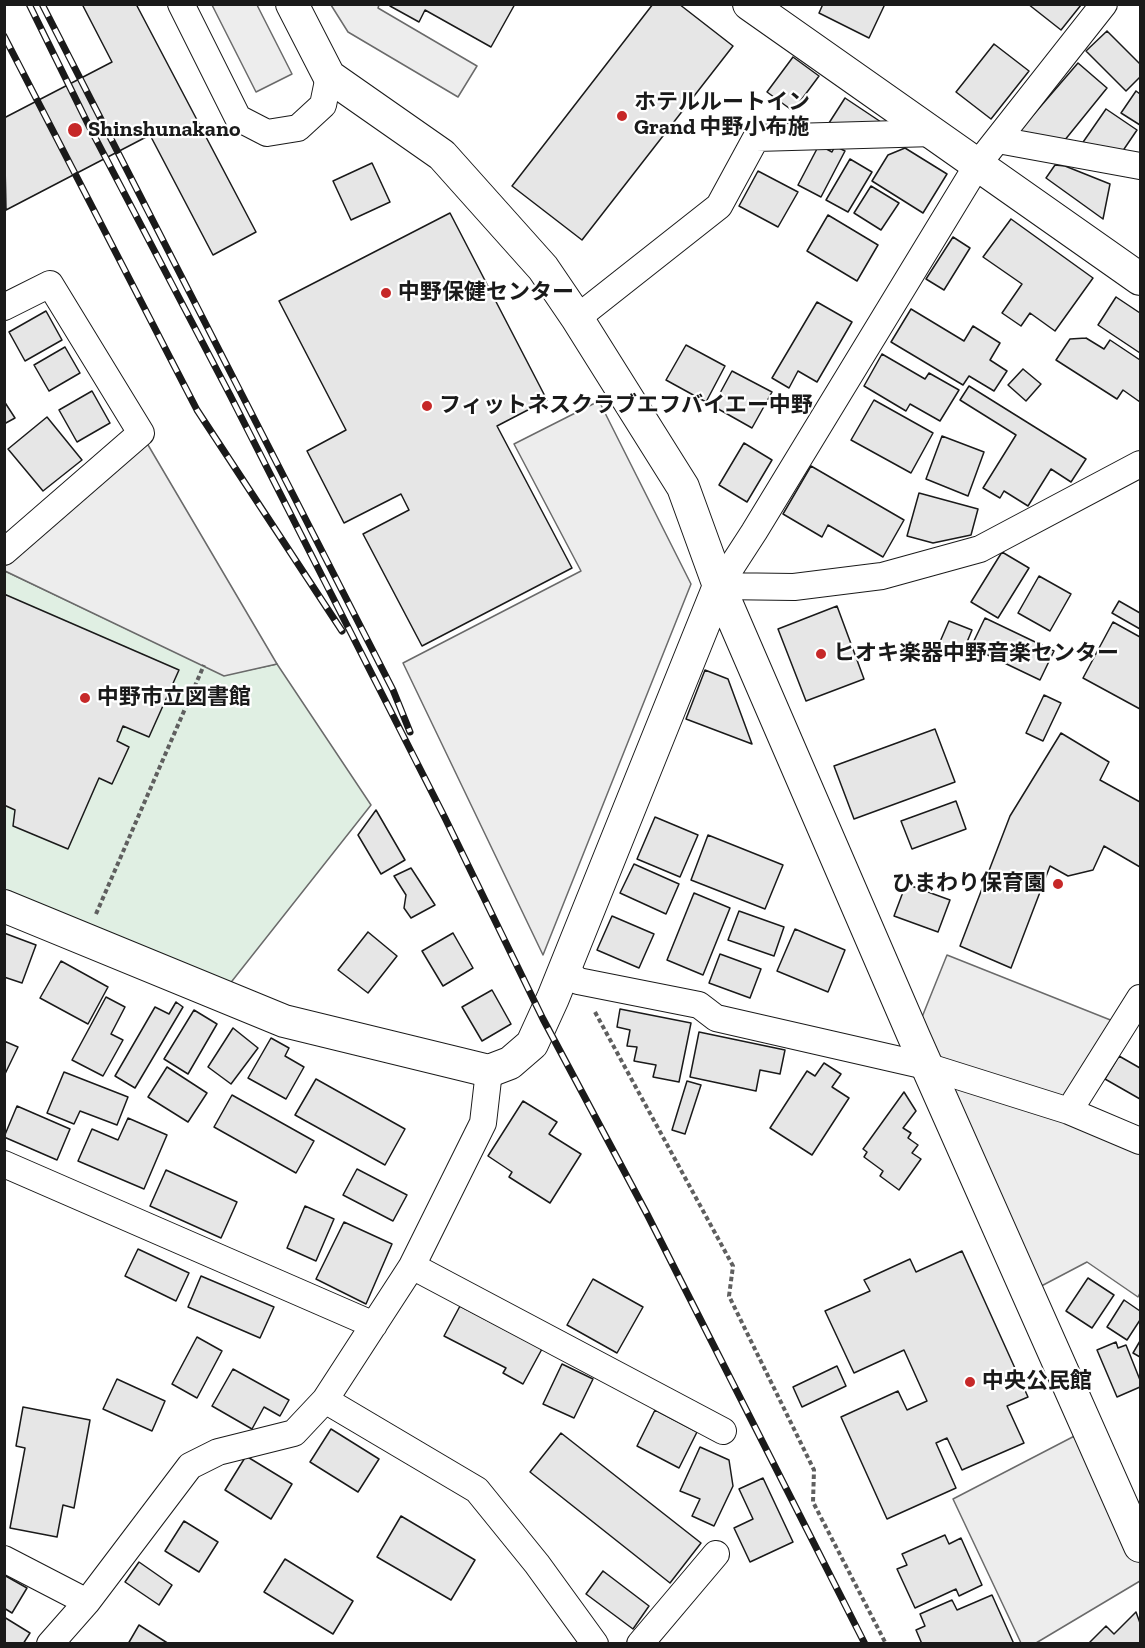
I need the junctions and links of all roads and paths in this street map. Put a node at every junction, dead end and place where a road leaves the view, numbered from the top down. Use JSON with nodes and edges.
{"nodes":[{"id":1,"x":181,"y":4,"type":"edge"},
{"id":2,"x":292,"y":4,"type":"edge"},
{"id":3,"x":749,"y":4,"type":"edge"},
{"id":4,"x":1104,"y":4,"type":"edge"},
{"id":5,"x":329,"y":76,"type":"junction"},
{"id":6,"x":934,"y":133,"type":"junction"},
{"id":7,"x":998,"y":140,"type":"junction"},
{"id":8,"x":978,"y":164,"type":"junction"},
{"id":9,"x":1140,"y":166,"type":"edge"},
{"id":10,"x":1140,"y":279,"type":"edge"},
{"id":11,"x":4,"y":307,"type":"edge"},
{"id":12,"x":577,"y":318,"type":"junction"},
{"id":13,"x":1140,"y":464,"type":"edge"},
{"id":14,"x":4,"y":552,"type":"edge"},
{"id":15,"x":719,"y":586,"type":"junction"},
{"id":16,"x":204,"y":665,"type":"dead end"},
{"id":17,"x":4,"y":906,"type":"edge"},
{"id":18,"x":85,"y":939,"type":"junction"},
{"id":19,"x":571,"y":975,"type":"junction"},
{"id":20,"x":1140,"y":998,"type":"edge"},
{"id":21,"x":926,"y":1066,"type":"junction"},
{"id":22,"x":489,"y":1071,"type":"junction"},
{"id":23,"x":1069,"y":1111,"type":"junction"},
{"id":24,"x":1140,"y":1141,"type":"edge"},
{"id":25,"x":4,"y":1164,"type":"edge"},
{"id":26,"x":412,"y":1266,"type":"junction"},
{"id":27,"x":374,"y":1326,"type":"junction"},
{"id":28,"x":326,"y":1400,"type":"junction"},
{"id":29,"x":723,"y":1431,"type":"dead end"},
{"id":30,"x":1140,"y":1546,"type":"edge"},
{"id":31,"x":716,"y":1554,"type":"dead end"},
{"id":32,"x":4,"y":1559,"type":"edge"},
{"id":33,"x":87,"y":1602,"type":"junction"},
{"id":34,"x":50,"y":1644,"type":"edge"},
{"id":35,"x":595,"y":1644,"type":"edge"},
{"id":36,"x":640,"y":1644,"type":"edge"},
{"id":37,"x":886,"y":1644,"type":"edge"}],
"edges":[{"from":1,"to":5,"type":"street"},
{"from":2,"to":5,"type":"street"},
{"from":3,"to":6,"type":"street"},
{"from":4,"to":7,"type":"street"},
{"from":5,"to":12,"type":"street"},
{"from":6,"to":8,"type":"street"},
{"from":6,"to":12,"type":"street"},
{"from":7,"to":8,"type":"street"},
{"from":7,"to":9,"type":"street"},
{"from":8,"to":10,"type":"street"},
{"from":8,"to":15,"type":"street"},
{"from":11,"to":14,"type":"street"},
{"from":12,"to":15,"type":"street"},
{"from":13,"to":15,"type":"street"},
{"from":15,"to":19,"type":"street"},
{"from":15,"to":21,"type":"street"},
{"from":16,"to":18,"type":"path"},
{"from":17,"to":18,"type":"street"},
{"from":18,"to":22,"type":"street"},
{"from":19,"to":21,"type":"street"},
{"from":19,"to":22,"type":"street"},
{"from":19,"to":37,"type":"path"},
{"from":20,"to":23,"type":"street"},
{"from":21,"to":23,"type":"street"},
{"from":21,"to":30,"type":"street"},
{"from":22,"to":26,"type":"street"},
{"from":23,"to":24,"type":"street"},
{"from":25,"to":27,"type":"street"},
{"from":26,"to":27,"type":"street"},
{"from":26,"to":29,"type":"street"},
{"from":27,"to":28,"type":"street"},
{"from":28,"to":33,"type":"street"},
{"from":28,"to":35,"type":"street"},
{"from":31,"to":36,"type":"street"},
{"from":32,"to":33,"type":"street"},
{"from":33,"to":34,"type":"street"}]}
